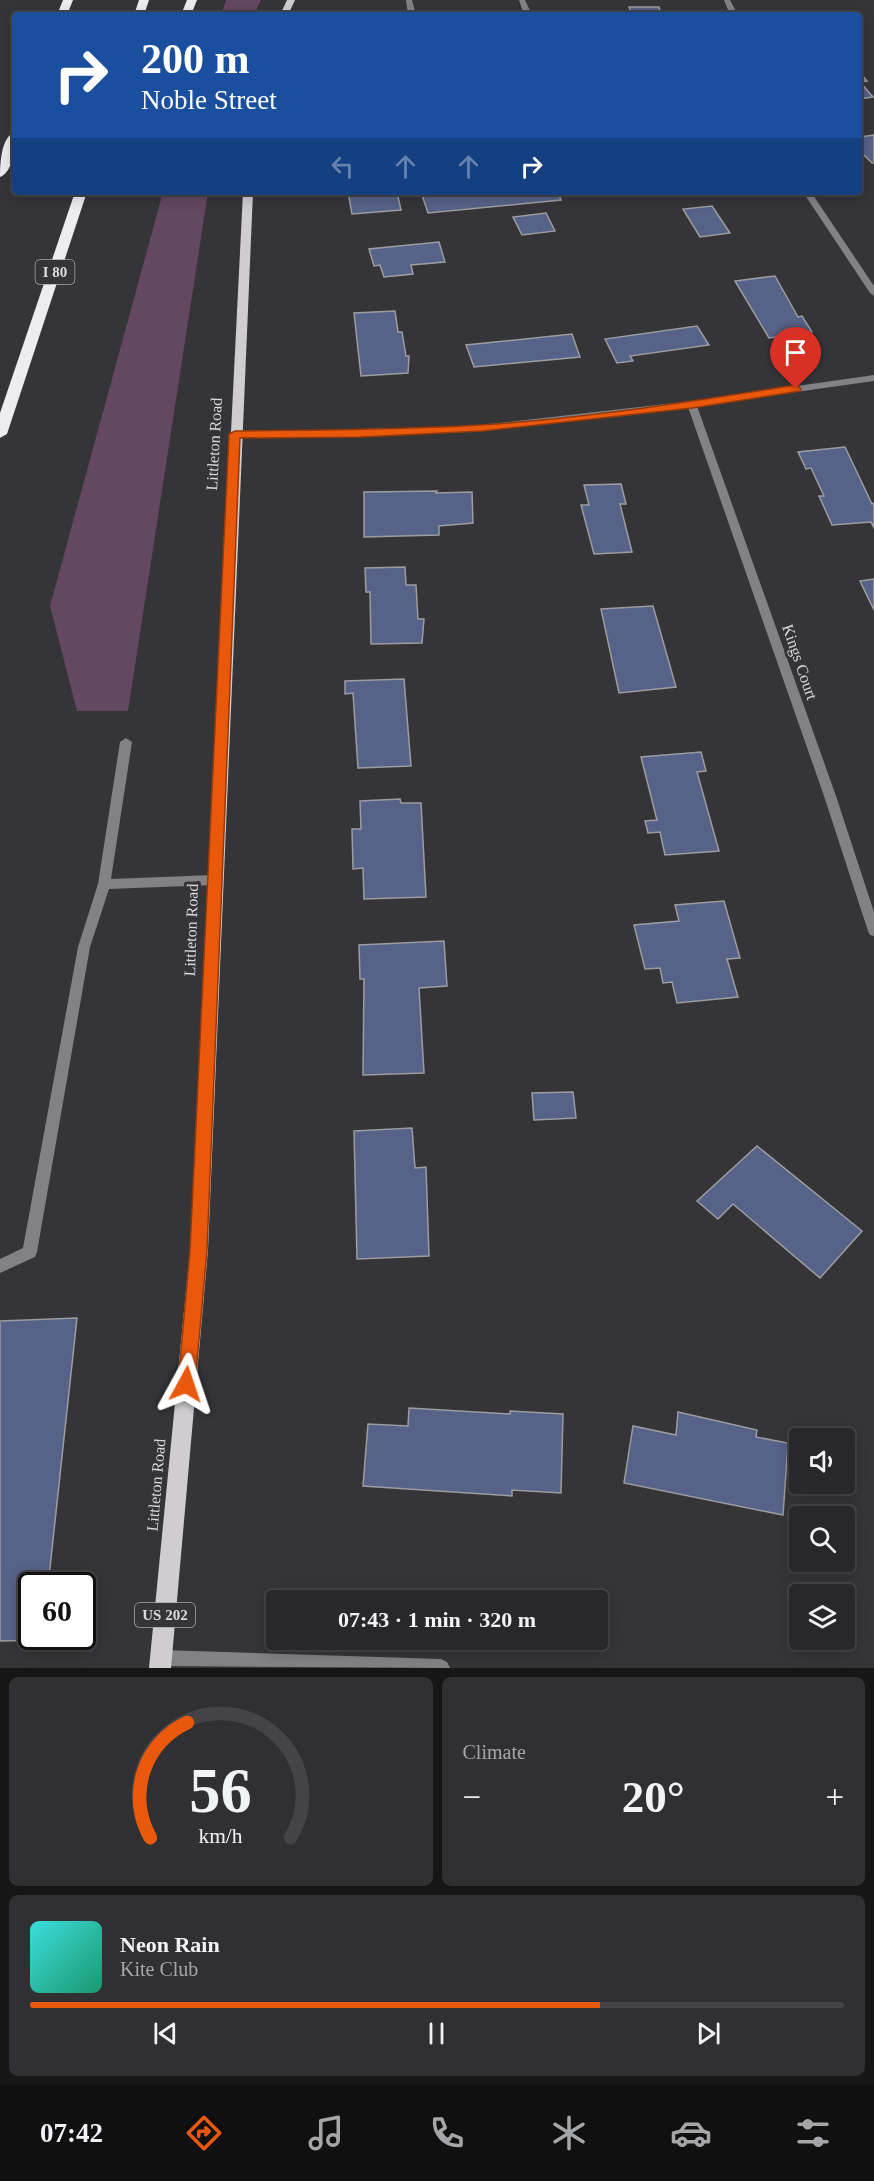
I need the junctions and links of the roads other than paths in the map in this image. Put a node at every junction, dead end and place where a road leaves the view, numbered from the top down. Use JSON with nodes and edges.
{"nodes":[{"id":1,"x":12,"y":143,"type":"edge"},
{"id":2,"x":0,"y":173,"type":"edge"},
{"id":3,"x":80,"y":195,"type":"edge"},
{"id":4,"x":248,"y":195,"type":"edge"},
{"id":5,"x":809,"y":195,"type":"edge"},
{"id":6,"x":874,"y":293,"type":"edge"},
{"id":7,"x":874,"y":378,"type":"edge"},
{"id":8,"x":692,"y":404,"type":"junction"},
{"id":9,"x":0,"y":434,"type":"edge"},
{"id":10,"x":235,"y":434,"type":"junction"},
{"id":11,"x":126,"y":742,"type":"dead end"},
{"id":12,"x":214,"y":880,"type":"junction"},
{"id":13,"x":104,"y":884,"type":"junction"},
{"id":14,"x":874,"y":930,"type":"edge"},
{"id":15,"x":0,"y":1266,"type":"edge"},
{"id":16,"x":160,"y":1663,"type":"edge"},
{"id":17,"x":441,"y":1668,"type":"edge"}],
"edges":[{"from":1,"to":2,"type":"highway"},
{"from":3,"to":9,"type":"highway","number":"I 80"},
{"from":4,"to":10,"type":"main road","name":"Littleton Road","number":"US 202"},
{"from":5,"to":6,"type":"street"},
{"from":7,"to":8,"type":"street"},
{"from":8,"to":10,"type":"street"},
{"from":8,"to":14,"type":"street","name":"Kings Court"},
{"from":10,"to":12,"type":"main road","name":"Littleton Road","number":"US 202"},
{"from":11,"to":13,"type":"street"},
{"from":12,"to":13,"type":"street"},
{"from":12,"to":16,"type":"main road","name":"Littleton Road","number":"US 202"},
{"from":13,"to":15,"type":"street"},
{"from":16,"to":17,"type":"street"}]}
